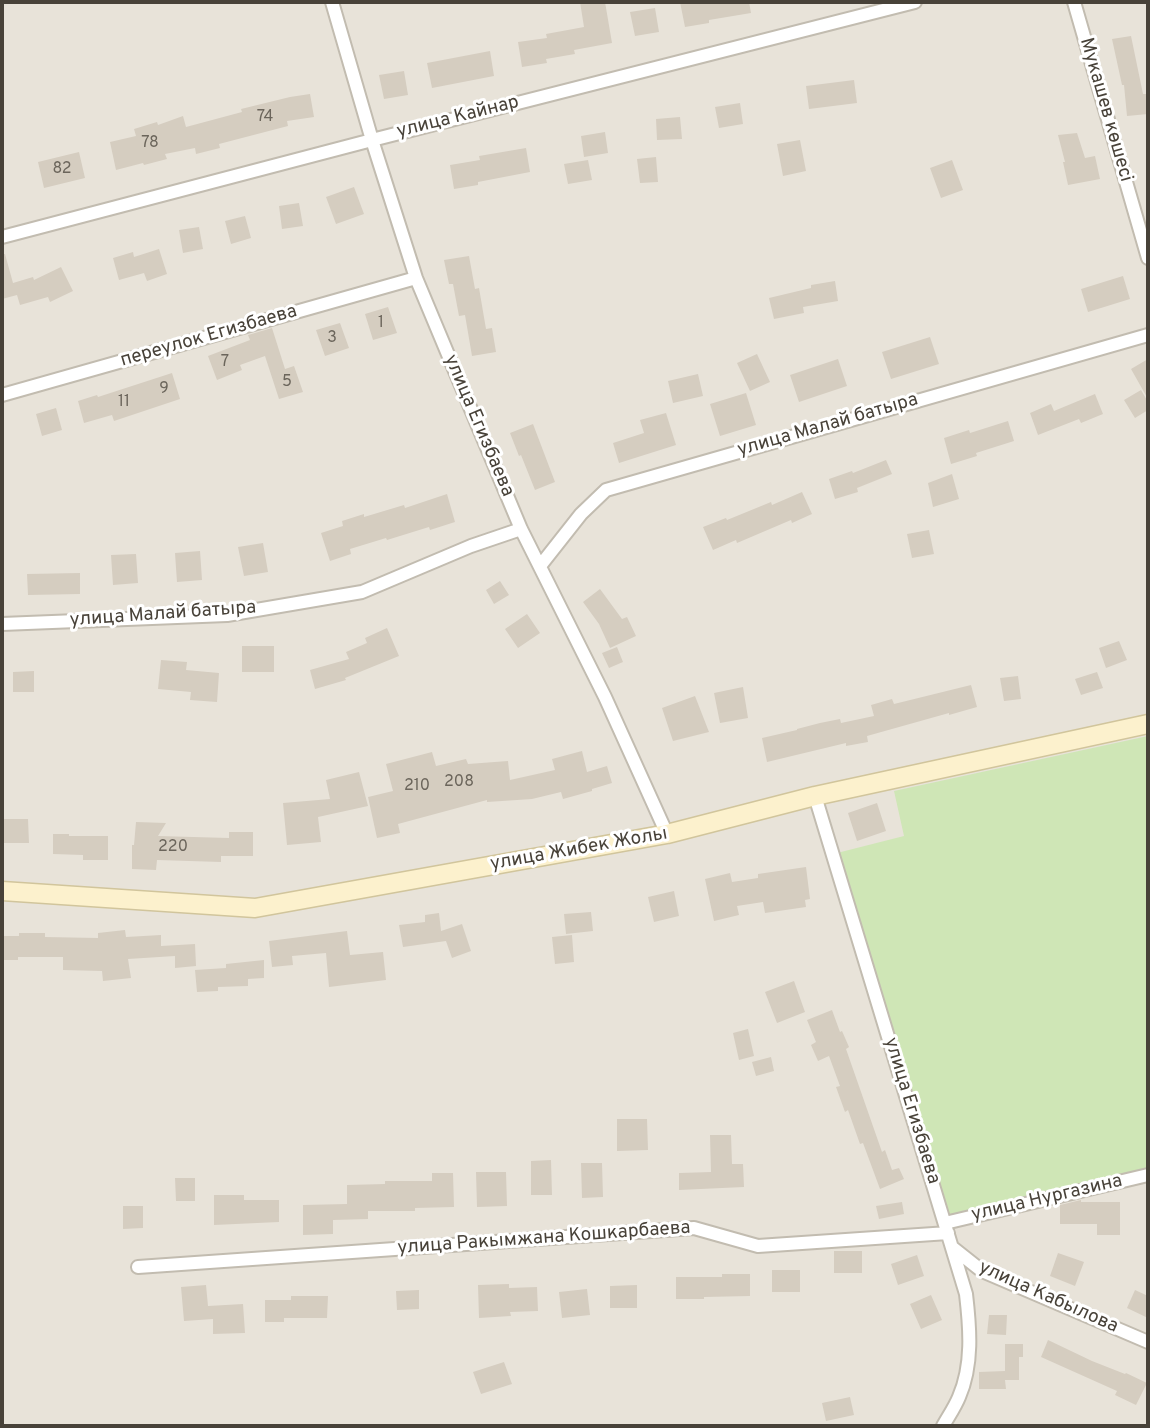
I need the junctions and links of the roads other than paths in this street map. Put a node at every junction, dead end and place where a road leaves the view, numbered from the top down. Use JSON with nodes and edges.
{"nodes":[{"id":1,"x":332,"y":2,"type":"edge"},
{"id":2,"x":915,"y":2,"type":"edge"},
{"id":3,"x":1074,"y":2,"type":"edge"},
{"id":4,"x":372,"y":141,"type":"junction"},
{"id":5,"x":2,"y":237,"type":"edge"},
{"id":6,"x":1148,"y":258,"type":"edge"},
{"id":7,"x":416,"y":278,"type":"junction"},
{"id":8,"x":1148,"y":335,"type":"edge"},
{"id":9,"x":2,"y":395,"type":"edge"},
{"id":10,"x":521,"y":529,"type":"junction"},
{"id":11,"x":540,"y":566,"type":"junction"},
{"id":12,"x":2,"y":624,"type":"edge"},
{"id":13,"x":1148,"y":724,"type":"edge"},
{"id":14,"x":815,"y":796,"type":"junction"},
{"id":15,"x":667,"y":834,"type":"junction"},
{"id":16,"x":2,"y":891,"type":"edge"},
{"id":17,"x":1148,"y":1175,"type":"edge"},
{"id":18,"x":946,"y":1228,"type":"junction"},
{"id":19,"x":952,"y":1247,"type":"junction"},
{"id":20,"x":138,"y":1267,"type":"dead end"},
{"id":21,"x":1148,"y":1342,"type":"edge"},
{"id":22,"x":943,"y":1426,"type":"edge"}],
"edges":[{"from":1,"to":4,"type":"street","name":"улица Егизбаева"},
{"from":2,"to":4,"type":"street","name":"улица Кайнар"},
{"from":3,"to":6,"type":"street","name":"Мукашев көшесі"},
{"from":4,"to":5,"type":"street","name":"улица Кайнар"},
{"from":4,"to":7,"type":"street","name":"улица Егизбаева"},
{"from":7,"to":9,"type":"street","name":"переулок Егизбаева"},
{"from":7,"to":10,"type":"street","name":"улица Егизбаева"},
{"from":8,"to":11,"type":"street","name":"улица Малай батыра"},
{"from":10,"to":11,"type":"street","name":"улица Егизбаева"},
{"from":10,"to":12,"type":"street","name":"улица Малай батыра"},
{"from":11,"to":15,"type":"street","name":"улица Егизбаева"},
{"from":13,"to":14,"type":"main road","name":"улица Жибек Жолы"},
{"from":14,"to":15,"type":"main road","name":"улица Жибек Жолы"},
{"from":14,"to":18,"type":"street","name":"улица Егизбаева"},
{"from":15,"to":16,"type":"main road","name":"улица Жибек Жолы"},
{"from":17,"to":18,"type":"street","name":"улица Нургазина"},
{"from":18,"to":19,"type":"street","name":"улица Егизбаева"},
{"from":18,"to":20,"type":"street","name":"улица Ракымжана Кошкарбаева"},
{"from":19,"to":21,"type":"street","name":"улица Кабылова"},
{"from":19,"to":22,"type":"street","name":"улица Егизбаева"}]}
